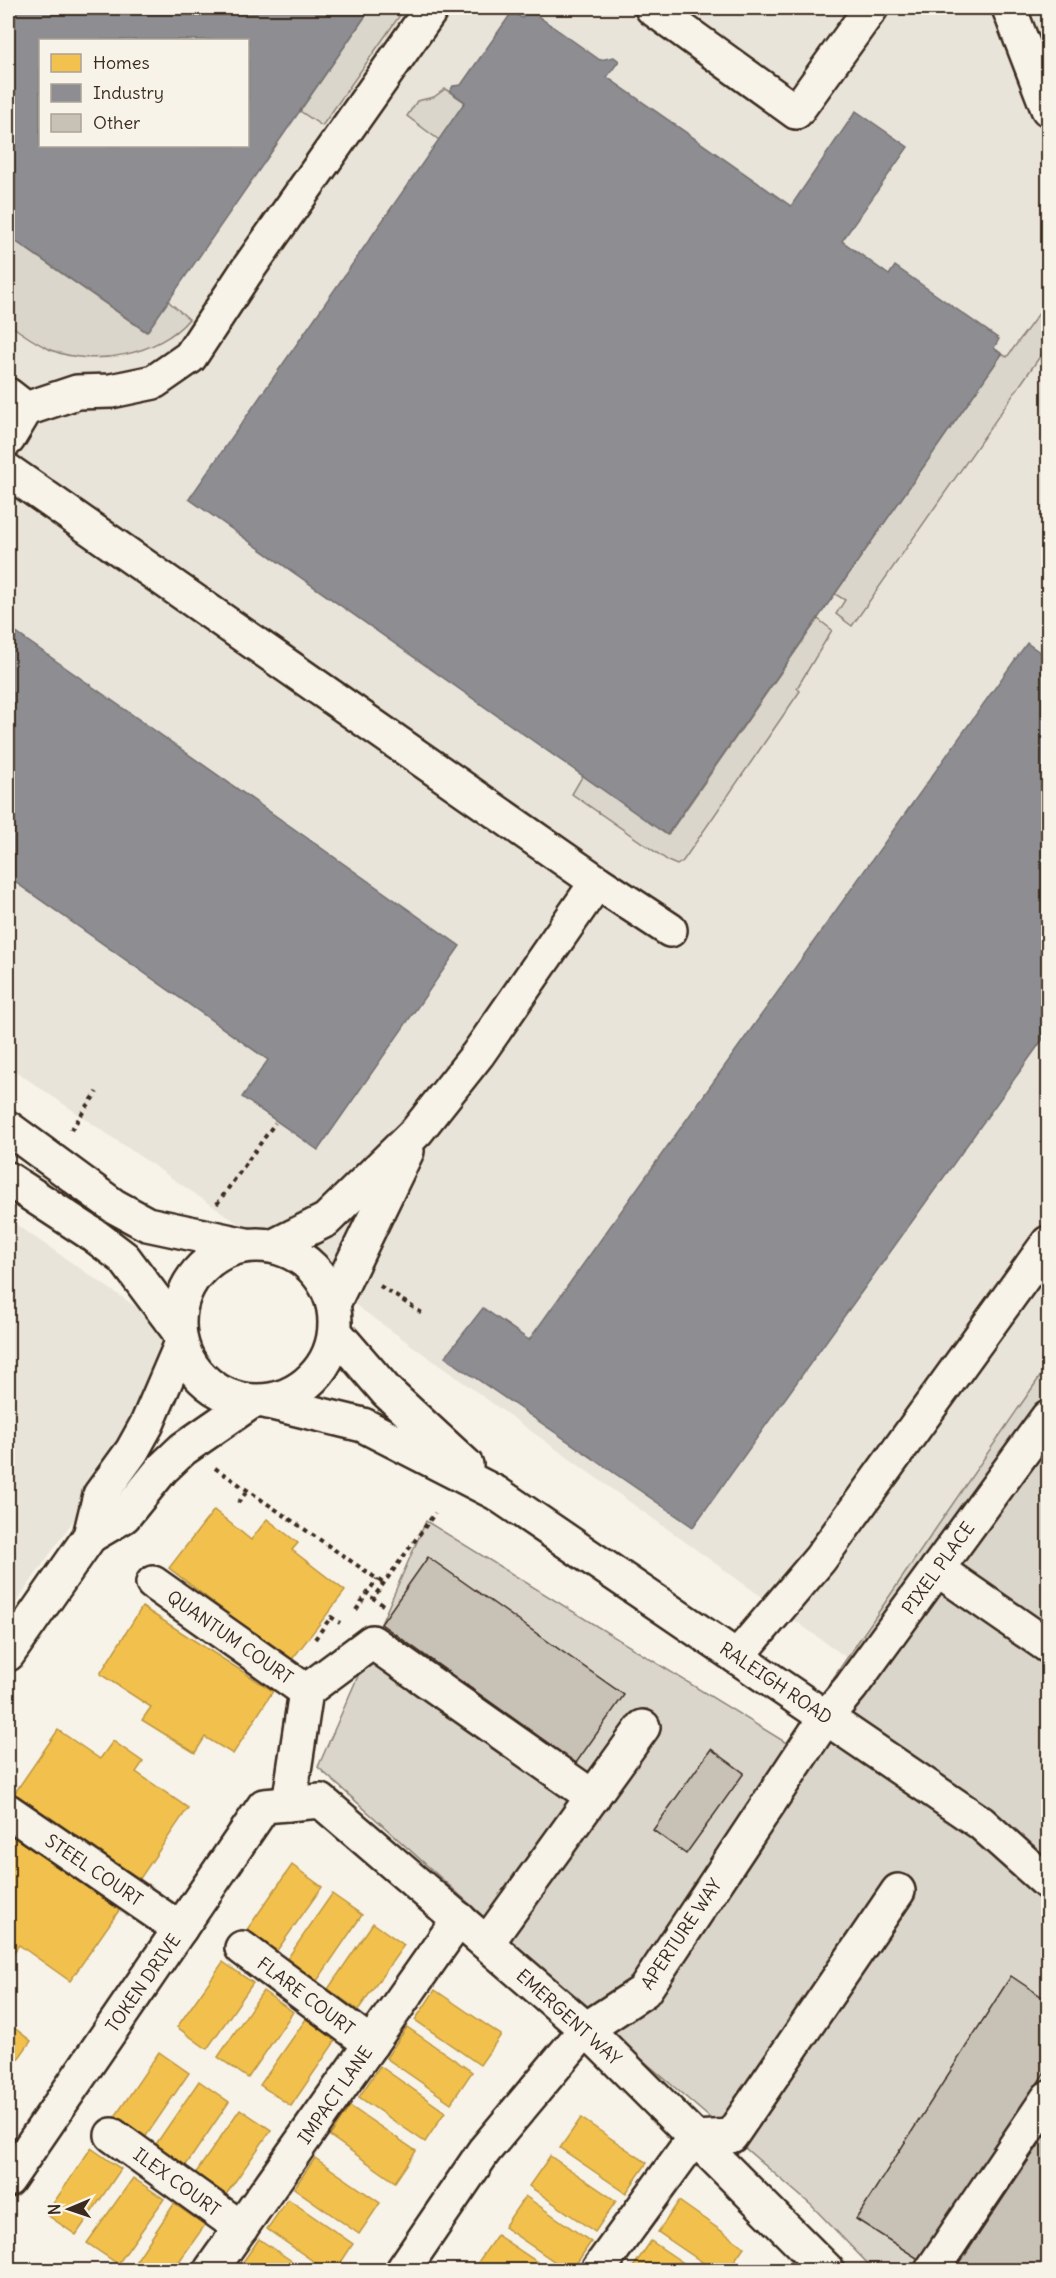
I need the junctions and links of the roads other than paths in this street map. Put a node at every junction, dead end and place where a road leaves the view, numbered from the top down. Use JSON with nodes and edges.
{"nodes":[{"id":1,"x":432,"y":8,"type":"edge"},
{"id":2,"x":652,"y":8,"type":"edge"},
{"id":3,"x":871,"y":8,"type":"edge"},
{"id":4,"x":1009,"y":8,"type":"edge"},
{"id":5,"x":1048,"y":109,"type":"edge"},
{"id":6,"x":17,"y":402,"type":"edge"},
{"id":7,"x":8,"y":439,"type":"edge"},
{"id":8,"x":8,"y":471,"type":"edge"},
{"id":9,"x":597,"y":882,"type":"junction"},
{"id":10,"x":670,"y":930,"type":"dead end"},
{"id":11,"x":8,"y":1128,"type":"edge"},
{"id":12,"x":417,"y":1131,"type":"junction"},
{"id":13,"x":8,"y":1179,"type":"edge"},
{"id":14,"x":1048,"y":1243,"type":"edge"},
{"id":15,"x":260,"y":1246,"type":"junction"},
{"id":16,"x":334,"y":1318,"type":"junction"},
{"id":17,"x":180,"y":1338,"type":"junction"},
{"id":18,"x":260,"y":1402,"type":"junction"},
{"id":19,"x":1048,"y":1417,"type":"edge"},
{"id":20,"x":496,"y":1493,"type":"junction"},
{"id":21,"x":90,"y":1536,"type":"junction"},
{"id":22,"x":937,"y":1569,"type":"junction"},
{"id":23,"x":153,"y":1583,"type":"dead end"},
{"id":24,"x":1048,"y":1646,"type":"edge"},
{"id":25,"x":8,"y":1654,"type":"edge"},
{"id":26,"x":737,"y":1657,"type":"junction"},
{"id":27,"x":306,"y":1691,"type":"junction"},
{"id":28,"x":826,"y":1717,"type":"junction"},
{"id":29,"x":643,"y":1727,"type":"dead end"},
{"id":30,"x":592,"y":1797,"type":"junction"},
{"id":31,"x":289,"y":1804,"type":"junction"},
{"id":32,"x":8,"y":1812,"type":"edge"},
{"id":33,"x":1048,"y":1883,"type":"edge"},
{"id":34,"x":898,"y":1891,"type":"dead end"},
{"id":35,"x":459,"y":1919,"type":"junction"},
{"id":36,"x":180,"y":1929,"type":"junction"},
{"id":37,"x":487,"y":1943,"type":"junction"},
{"id":38,"x":242,"y":1948,"type":"dead end"},
{"id":39,"x":586,"y":2029,"type":"junction"},
{"id":40,"x":370,"y":2044,"type":"junction"},
{"id":41,"x":1048,"y":2098,"type":"edge"},
{"id":42,"x":112,"y":2135,"type":"dead end"},
{"id":43,"x":694,"y":2138,"type":"junction"},
{"id":44,"x":18,"y":2142,"type":"edge"},
{"id":45,"x":8,"y":2180,"type":"edge"},
{"id":46,"x":241,"y":2229,"type":"junction"},
{"id":47,"x":211,"y":2271,"type":"edge"},
{"id":48,"x":403,"y":2271,"type":"edge"},
{"id":49,"x":598,"y":2271,"type":"edge"},
{"id":50,"x":827,"y":2271,"type":"edge"},
{"id":51,"x":932,"y":2271,"type":"edge"}],
"edges":[{"from":1,"to":6,"type":"street"},
{"from":2,"to":3,"type":"street"},
{"from":4,"to":5,"type":"street"},
{"from":6,"to":7,"type":"street"},
{"from":8,"to":9,"type":"street"},
{"from":9,"to":10,"type":"street"},
{"from":9,"to":12,"type":"street"},
{"from":11,"to":15,"type":"street"},
{"from":12,"to":15,"type":"street"},
{"from":12,"to":16,"type":"street"},
{"from":13,"to":17,"type":"street"},
{"from":14,"to":26,"type":"street"},
{"from":15,"to":16,"type":"street"},
{"from":15,"to":17,"type":"street"},
{"from":16,"to":18,"type":"street"},
{"from":16,"to":20,"type":"street","name":"RALEIGH ROAD"},
{"from":17,"to":18,"type":"street"},
{"from":17,"to":21,"type":"street"},
{"from":18,"to":20,"type":"street","name":"RALEIGH ROAD"},
{"from":18,"to":21,"type":"street"},
{"from":19,"to":22,"type":"street","name":"PIXEL PLACE"},
{"from":20,"to":26,"type":"street","name":"RALEIGH ROAD"},
{"from":21,"to":25,"type":"street"},
{"from":22,"to":24,"type":"street"},
{"from":22,"to":28,"type":"street","name":"PIXEL PLACE"},
{"from":23,"to":27,"type":"street","name":"QUANTUM COURT"},
{"from":26,"to":28,"type":"street","name":"RALEIGH ROAD"},
{"from":27,"to":30,"type":"street"},
{"from":27,"to":31,"type":"street"},
{"from":28,"to":33,"type":"street","name":"RALEIGH ROAD"},
{"from":28,"to":39,"type":"street","name":"APERTURE WAY"},
{"from":29,"to":30,"type":"street"},
{"from":30,"to":37,"type":"street"},
{"from":31,"to":35,"type":"street","name":"EMERGENT WAY"},
{"from":31,"to":36,"type":"street","name":"TOKEN DRIVE"},
{"from":32,"to":36,"type":"street","name":"STEEL COURT"},
{"from":34,"to":43,"type":"street"},
{"from":35,"to":37,"type":"street","name":"EMERGENT WAY"},
{"from":35,"to":40,"type":"street","name":"IMPACT LANE"},
{"from":36,"to":44,"type":"street","name":"TOKEN DRIVE"},
{"from":37,"to":39,"type":"street","name":"EMERGENT WAY"},
{"from":38,"to":40,"type":"street","name":"FLARE COURT"},
{"from":39,"to":43,"type":"street","name":"EMERGENT WAY"},
{"from":39,"to":48,"type":"street","name":"APERTURE WAY"},
{"from":40,"to":46,"type":"street","name":"IMPACT LANE"},
{"from":41,"to":51,"type":"street"},
{"from":42,"to":46,"type":"street","name":"ILEX COURT"},
{"from":43,"to":49,"type":"street"},
{"from":43,"to":50,"type":"street","name":"EMERGENT WAY"},
{"from":44,"to":45,"type":"street","name":"TOKEN DRIVE"},
{"from":46,"to":47,"type":"street","name":"IMPACT LANE"}]}
